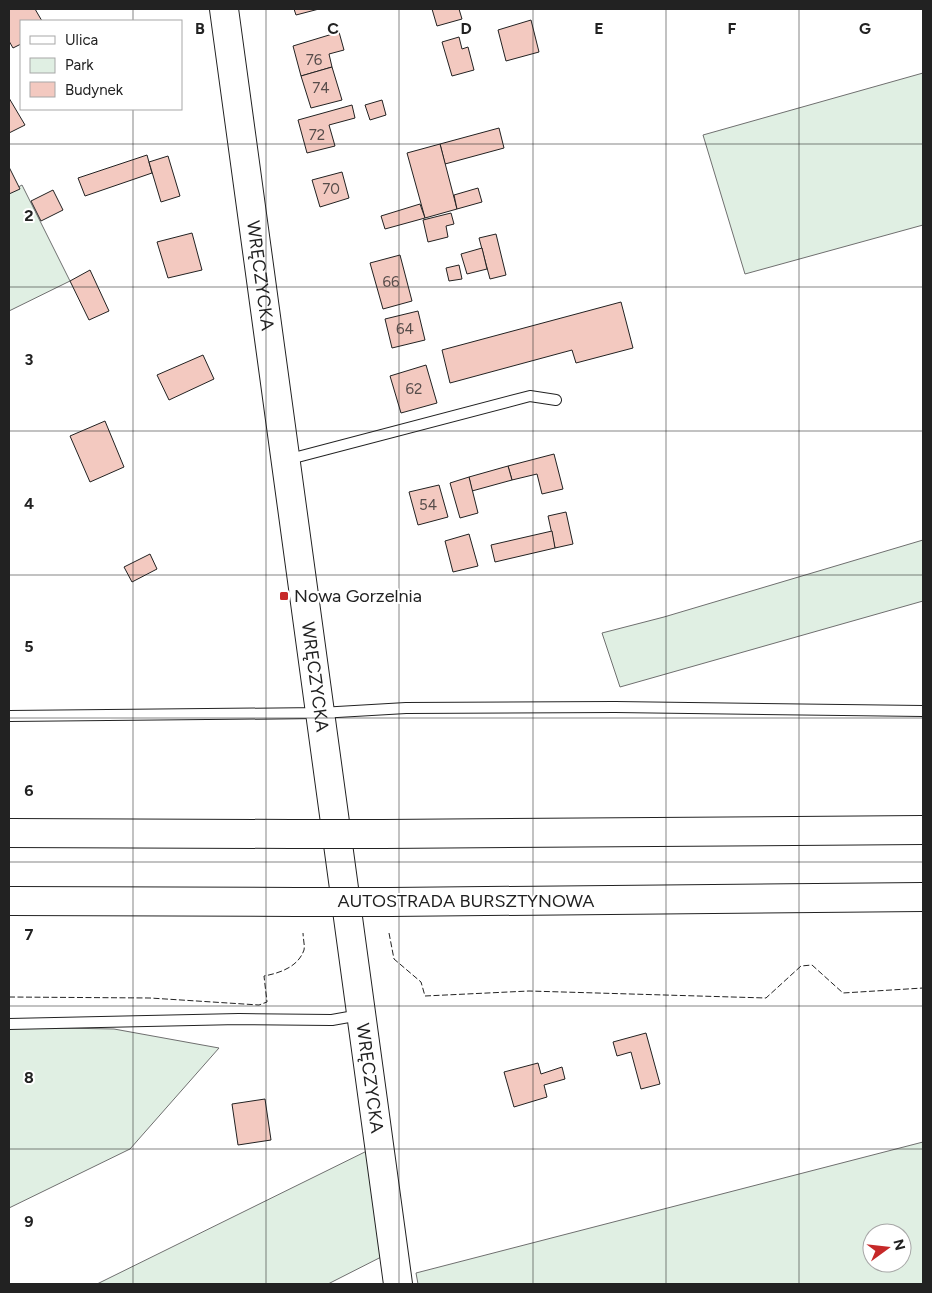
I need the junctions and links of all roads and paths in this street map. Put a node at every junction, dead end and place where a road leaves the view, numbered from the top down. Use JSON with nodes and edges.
{"nodes":[{"id":1,"x":224,"y":9,"type":"edge"},
{"id":2,"x":556,"y":400,"type":"dead end"},
{"id":3,"x":286,"y":460,"type":"junction"},
{"id":4,"x":923,"y":711,"type":"edge"},
{"id":5,"x":320,"y":712,"type":"junction"},
{"id":6,"x":9,"y":716,"type":"edge"},
{"id":7,"x":923,"y":830,"type":"edge"},
{"id":8,"x":9,"y":833,"type":"edge"},
{"id":9,"x":923,"y":897,"type":"edge"},
{"id":10,"x":9,"y":901,"type":"edge"},
{"id":11,"x":361,"y":1015,"type":"junction"},
{"id":12,"x":9,"y":1024,"type":"edge"},
{"id":13,"x":398,"y":1284,"type":"edge"}],
"edges":[{"from":1,"to":3,"type":"main road","name":"WRĘCZYCKA"},
{"from":2,"to":3,"type":"lane"},
{"from":3,"to":5,"type":"main road","name":"WRĘCZYCKA"},
{"from":4,"to":5,"type":"lane"},
{"from":5,"to":6,"type":"lane"},
{"from":5,"to":11,"type":"main road","name":"WRĘCZYCKA"},
{"from":7,"to":8,"type":"main road","bridge":true},
{"from":9,"to":10,"type":"main road","name":"AUTOSTRADA BURSZTYNOWA","bridge":true},
{"from":11,"to":12,"type":"lane"},
{"from":11,"to":13,"type":"main road","name":"WRĘCZYCKA"}]}
